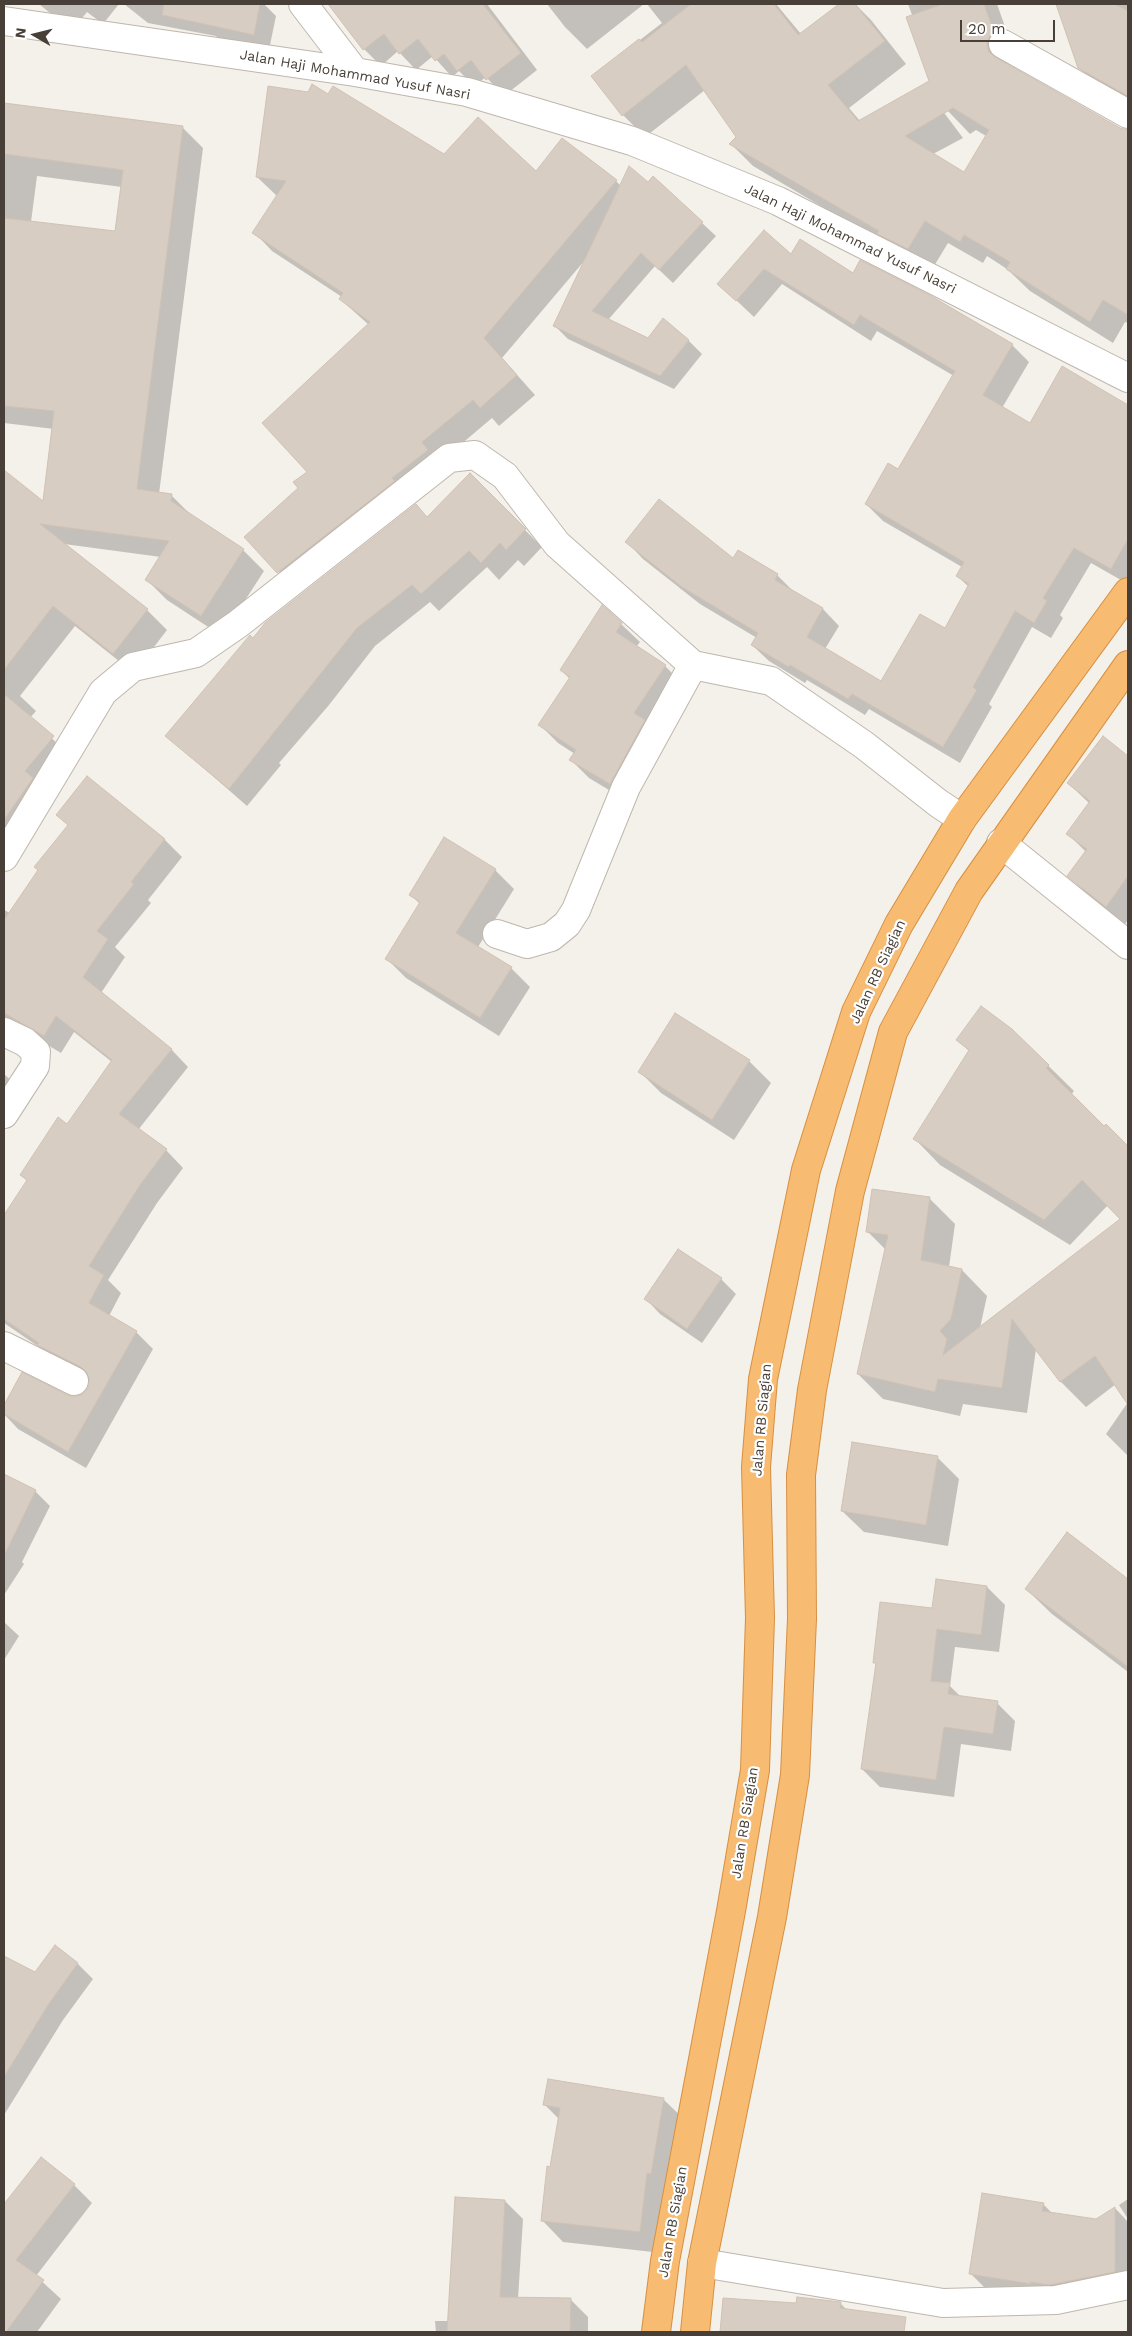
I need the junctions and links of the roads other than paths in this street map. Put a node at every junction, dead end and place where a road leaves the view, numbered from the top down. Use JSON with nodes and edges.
{"nodes":[{"id":1,"x":303,"y":4,"type":"edge"},
{"id":2,"x":4,"y":21,"type":"edge"},
{"id":3,"x":1003,"y":44,"type":"dead end"},
{"id":4,"x":355,"y":72,"type":"junction"},
{"id":5,"x":1128,"y":114,"type":"edge"},
{"id":6,"x":1128,"y":378,"type":"edge"},
{"id":7,"x":1128,"y":592,"type":"edge"},
{"id":8,"x":693,"y":665,"type":"junction"},
{"id":9,"x":1128,"y":665,"type":"edge"},
{"id":10,"x":962,"y":818,"type":"junction"},
{"id":11,"x":1001,"y":843,"type":"junction"},
{"id":12,"x":4,"y":857,"type":"edge"},
{"id":13,"x":497,"y":934,"type":"dead end"},
{"id":14,"x":1128,"y":945,"type":"edge"},
{"id":15,"x":4,"y":1032,"type":"edge"},
{"id":16,"x":4,"y":1114,"type":"edge"},
{"id":17,"x":4,"y":1346,"type":"edge"},
{"id":18,"x":74,"y":1381,"type":"dead end"},
{"id":19,"x":755,"y":1770,"type":"junction"},
{"id":20,"x":796,"y":1775,"type":"junction"},
{"id":21,"x":702,"y":2263,"type":"junction"},
{"id":22,"x":1128,"y":2285,"type":"edge"},
{"id":23,"x":656,"y":2332,"type":"edge"},
{"id":24,"x":695,"y":2332,"type":"edge"}],
"edges":[{"from":1,"to":4,"type":"street"},
{"from":2,"to":4,"type":"street","name":"Jalan Haji Mohammad Yusuf Nasri"},
{"from":3,"to":5,"type":"street"},
{"from":4,"to":6,"type":"street","name":"Jalan Haji Mohammad Yusuf Nasri"},
{"from":7,"to":10,"type":"highway","name":"Jalan RB Siagian"},
{"from":8,"to":10,"type":"street"},
{"from":8,"to":12,"type":"street"},
{"from":8,"to":13,"type":"street"},
{"from":9,"to":11,"type":"highway"},
{"from":10,"to":19,"type":"highway","name":"Jalan RB Siagian"},
{"from":11,"to":14,"type":"street"},
{"from":11,"to":20,"type":"highway"},
{"from":15,"to":16,"type":"street"},
{"from":17,"to":18,"type":"street"},
{"from":19,"to":20,"type":"highway"},
{"from":19,"to":23,"type":"highway","name":"Jalan RB Siagian"},
{"from":20,"to":21,"type":"highway"},
{"from":21,"to":22,"type":"street"},
{"from":21,"to":24,"type":"highway"}]}
